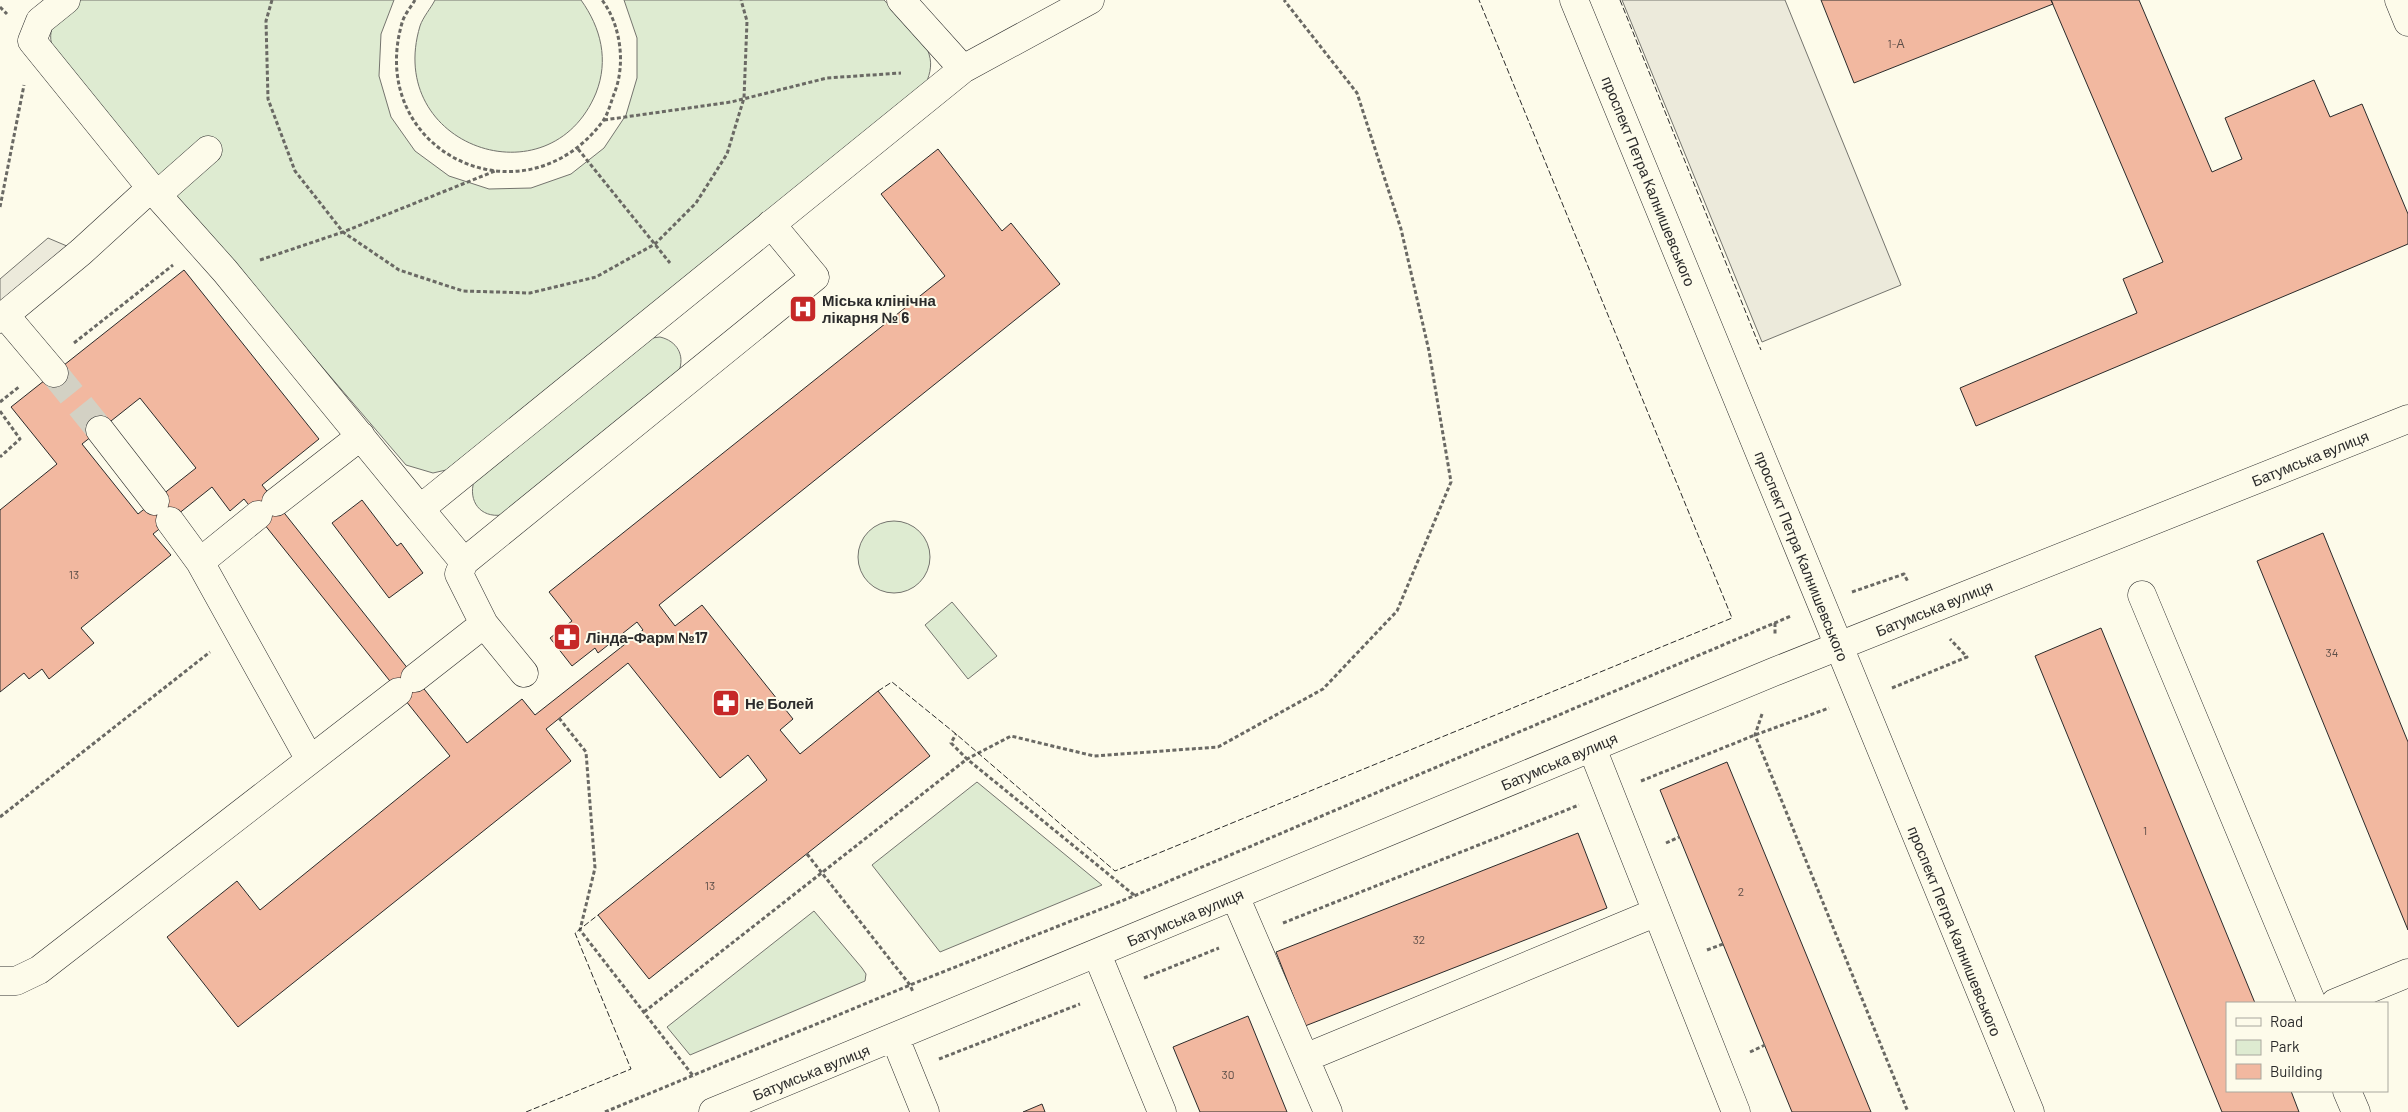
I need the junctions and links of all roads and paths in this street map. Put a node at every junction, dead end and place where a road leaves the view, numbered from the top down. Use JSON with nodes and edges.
{"nodes":[{"id":1,"x":66,"y":0,"type":"edge"},
{"id":2,"x":272,"y":0,"type":"edge"},
{"id":3,"x":415,"y":0,"type":"edge"},
{"id":4,"x":602,"y":0,"type":"edge"},
{"id":5,"x":741,"y":0,"type":"edge"},
{"id":6,"x":901,"y":0,"type":"edge"},
{"id":7,"x":1090,"y":0,"type":"edge"},
{"id":8,"x":1284,"y":0,"type":"edge"},
{"id":9,"x":1574,"y":0,"type":"edge"},
{"id":10,"x":2399,"y":0,"type":"edge"},
{"id":11,"x":2408,"y":22,"type":"edge"},
{"id":12,"x":32,"y":41,"type":"junction"},
{"id":13,"x":963,"y":69,"type":"junction"},
{"id":14,"x":905,"y":73,"type":"dead end"},
{"id":15,"x":744,"y":98,"type":"junction"},
{"id":16,"x":604,"y":120,"type":"junction"},
{"id":17,"x":578,"y":149,"type":"junction"},
{"id":18,"x":208,"y":150,"type":"dead end"},
{"id":19,"x":495,"y":171,"type":"junction"},
{"id":20,"x":154,"y":191,"type":"junction"},
{"id":21,"x":0,"y":207,"type":"edge"},
{"id":22,"x":771,"y":224,"type":"junction"},
{"id":23,"x":343,"y":232,"type":"junction"},
{"id":24,"x":654,"y":244,"type":"junction"},
{"id":25,"x":176,"y":263,"type":"dead end"},
{"id":26,"x":226,"y":271,"type":"junction"},
{"id":27,"x":690,"y":288,"type":"junction"},
{"id":28,"x":2,"y":317,"type":"edge"},
{"id":29,"x":50,"y":369,"type":"junction"},
{"id":30,"x":0,"y":402,"type":"edge"},
{"id":31,"x":0,"y":411,"type":"edge"},
{"id":32,"x":2408,"y":419,"type":"edge"},
{"id":33,"x":100,"y":430,"type":"tunnel mouth"},
{"id":34,"x":361,"y":436,"type":"junction"},
{"id":35,"x":0,"y":457,"type":"edge"},
{"id":36,"x":420,"y":509,"type":"junction"},
{"id":37,"x":200,"y":562,"type":"junction"},
{"id":38,"x":464,"y":562,"type":"junction"},
{"id":39,"x":2142,"y":595,"type":"dead end"},
{"id":40,"x":1775,"y":622,"type":"dead end"},
{"id":41,"x":484,"y":624,"type":"junction"},
{"id":42,"x":238,"y":631,"type":"junction"},
{"id":43,"x":1838,"y":647,"type":"junction"},
{"id":44,"x":1967,"y":657,"type":"dead end"},
{"id":45,"x":524,"y":673,"type":"dead end"},
{"id":46,"x":1860,"y":698,"type":"junction"},
{"id":47,"x":559,"y":718,"type":"dead end"},
{"id":48,"x":956,"y":734,"type":"dead end"},
{"id":49,"x":1755,"y":735,"type":"junction"},
{"id":50,"x":1592,"y":748,"type":"junction"},
{"id":51,"x":967,"y":758,"type":"junction"},
{"id":52,"x":310,"y":760,"type":"junction"},
{"id":53,"x":1610,"y":793,"type":"junction"},
{"id":54,"x":0,"y":817,"type":"edge"},
{"id":55,"x":807,"y":854,"type":"dead end"},
{"id":56,"x":823,"y":873,"type":"junction"},
{"id":57,"x":1134,"y":896,"type":"junction"},
{"id":58,"x":1235,"y":896,"type":"junction"},
{"id":59,"x":1657,"y":912,"type":"junction"},
{"id":60,"x":1252,"y":935,"type":"junction"},
{"id":61,"x":1097,"y":954,"type":"junction"},
{"id":62,"x":2408,"y":973,"type":"edge"},
{"id":63,"x":0,"y":982,"type":"edge"},
{"id":64,"x":910,"y":985,"type":"junction"},
{"id":65,"x":1112,"y":991,"type":"junction"},
{"id":66,"x":2312,"y":1002,"type":"edge"},
{"id":67,"x":2337,"y":1002,"type":"edge"},
{"id":68,"x":644,"y":1012,"type":"junction"},
{"id":69,"x":928,"y":1024,"type":"junction"},
{"id":70,"x":895,"y":1038,"type":"junction"},
{"id":71,"x":1305,"y":1058,"type":"junction"},
{"id":72,"x":908,"y":1072,"type":"junction"},
{"id":73,"x":694,"y":1077,"type":"junction"},
{"id":74,"x":2347,"y":1092,"type":"edge"},
{"id":75,"x":605,"y":1112,"type":"edge"},
{"id":76,"x":713,"y":1112,"type":"edge"},
{"id":77,"x":925,"y":1112,"type":"edge"},
{"id":78,"x":1162,"y":1112,"type":"edge"},
{"id":79,"x":1328,"y":1112,"type":"edge"},
{"id":80,"x":1736,"y":1112,"type":"edge"},
{"id":81,"x":1908,"y":1112,"type":"edge"},
{"id":82,"x":2030,"y":1112,"type":"edge"},
{"id":83,"x":2356,"y":1112,"type":"edge"}],
"edges":[{"from":1,"to":12,"type":"street"},
{"from":2,"to":23,"type":"path"},
{"from":3,"to":19,"type":"path"},
{"from":4,"to":16,"type":"path"},
{"from":5,"to":15,"type":"path"},
{"from":6,"to":13,"type":"street"},
{"from":7,"to":13,"type":"street"},
{"from":8,"to":51,"type":"path"},
{"from":9,"to":43,"type":"street","name":"проспект Петра Калнишевського"},
{"from":10,"to":11,"type":"street"},
{"from":12,"to":20,"type":"street"},
{"from":12,"to":21,"type":"path"},
{"from":13,"to":22,"type":"street"},
{"from":14,"to":15,"type":"path"},
{"from":15,"to":16,"type":"path"},
{"from":15,"to":24,"type":"path"},
{"from":16,"to":17,"type":"path"},
{"from":17,"to":19,"type":"path"},
{"from":17,"to":24,"type":"path"},
{"from":18,"to":20,"type":"street"},
{"from":19,"to":23,"type":"path"},
{"from":20,"to":26,"type":"street"},
{"from":20,"to":28,"type":"street"},
{"from":22,"to":27,"type":"street"},
{"from":22,"to":38,"type":"street"},
{"from":23,"to":24,"type":"path"},
{"from":23,"to":26,"type":"path"},
{"from":24,"to":27,"type":"path"},
{"from":25,"to":29,"type":"path"},
{"from":26,"to":34,"type":"street"},
{"from":27,"to":36,"type":"street"},
{"from":28,"to":29,"type":"street"},
{"from":29,"to":30,"type":"path"},
{"from":31,"to":35,"type":"path"},
{"from":32,"to":43,"type":"street","name":"Батумська вулиця"},
{"from":33,"to":37,"type":"street"},
{"from":34,"to":36,"type":"street"},
{"from":34,"to":37,"type":"street"},
{"from":36,"to":38,"type":"street"},
{"from":37,"to":42,"type":"street"},
{"from":38,"to":41,"type":"street"},
{"from":39,"to":66,"type":"street"},
{"from":40,"to":57,"type":"path"},
{"from":41,"to":45,"type":"street"},
{"from":41,"to":52,"type":"street"},
{"from":42,"to":52,"type":"street"},
{"from":42,"to":54,"type":"path"},
{"from":43,"to":46,"type":"street","name":"проспект Петра Калнишевського"},
{"from":43,"to":50,"type":"street","name":"Батумська вулиця"},
{"from":44,"to":46,"type":"path"},
{"from":46,"to":49,"type":"path"},
{"from":46,"to":82,"type":"street","name":"проспект Петра Калнишевського"},
{"from":47,"to":68,"type":"path"},
{"from":48,"to":51,"type":"path"},
{"from":49,"to":53,"type":"path"},
{"from":49,"to":81,"type":"path"},
{"from":50,"to":53,"type":"street"},
{"from":50,"to":58,"type":"street","name":"Батумська вулиця"},
{"from":51,"to":56,"type":"path"},
{"from":51,"to":57,"type":"path"},
{"from":52,"to":63,"type":"street"},
{"from":53,"to":59,"type":"street"},
{"from":53,"to":60,"type":"path"},
{"from":55,"to":56,"type":"path"},
{"from":56,"to":64,"type":"path"},
{"from":56,"to":68,"type":"path"},
{"from":57,"to":64,"type":"path"},
{"from":58,"to":60,"type":"street"},
{"from":58,"to":61,"type":"street","name":"Батумська вулиця"},
{"from":59,"to":71,"type":"street"},
{"from":59,"to":80,"type":"street"},
{"from":60,"to":65,"type":"path"},
{"from":60,"to":71,"type":"street"},
{"from":61,"to":65,"type":"street"},
{"from":61,"to":69,"type":"street","name":"Батумська вулиця"},
{"from":62,"to":67,"type":"street"},
{"from":64,"to":69,"type":"path"},
{"from":64,"to":73,"type":"path"},
{"from":65,"to":72,"type":"path"},
{"from":65,"to":78,"type":"street"},
{"from":68,"to":73,"type":"path"},
{"from":69,"to":70,"type":"street","name":"Батумська вулиця"},
{"from":70,"to":72,"type":"street"},
{"from":70,"to":76,"type":"street","name":"Батумська вулиця"},
{"from":71,"to":79,"type":"street"},
{"from":72,"to":77,"type":"street"},
{"from":73,"to":75,"type":"path"},
{"from":74,"to":83,"type":"street"}]}
